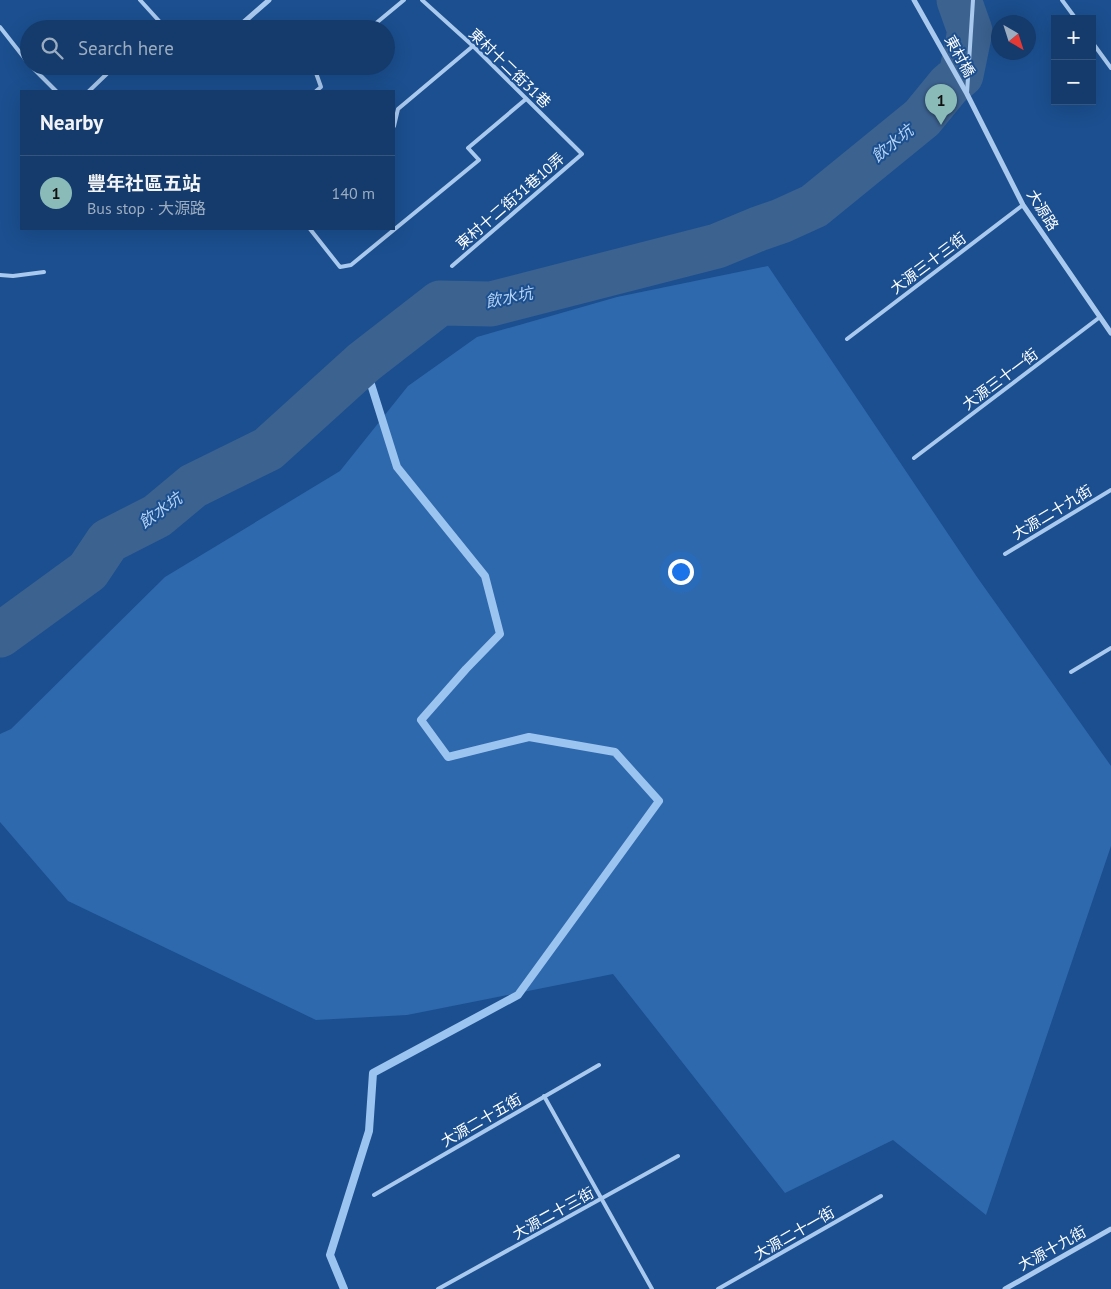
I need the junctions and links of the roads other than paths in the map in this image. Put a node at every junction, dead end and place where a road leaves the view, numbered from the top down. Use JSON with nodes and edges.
{"nodes":[{"id":1,"x":140,"y":0,"type":"edge"},
{"id":2,"x":269,"y":0,"type":"edge"},
{"id":3,"x":404,"y":0,"type":"edge"},
{"id":4,"x":422,"y":0,"type":"edge"},
{"id":5,"x":914,"y":0,"type":"edge"},
{"id":6,"x":973,"y":0,"type":"edge"},
{"id":7,"x":1062,"y":0,"type":"edge"},
{"id":8,"x":1073,"y":15,"type":"edge"},
{"id":9,"x":158,"y":20,"type":"edge"},
{"id":10,"x":246,"y":20,"type":"edge"},
{"id":11,"x":381,"y":20,"type":"edge"},
{"id":12,"x":0,"y":27,"type":"edge"},
{"id":13,"x":473,"y":46,"type":"junction"},
{"id":14,"x":1096,"y":47,"type":"edge"},
{"id":15,"x":20,"y":52,"type":"edge"},
{"id":16,"x":1111,"y":68,"type":"edge"},
{"id":17,"x":39,"y":75,"type":"edge"},
{"id":18,"x":106,"y":75,"type":"edge"},
{"id":19,"x":317,"y":75,"type":"edge"},
{"id":20,"x":54,"y":90,"type":"edge"},
{"id":21,"x":90,"y":90,"type":"edge"},
{"id":22,"x":317,"y":90,"type":"edge"},
{"id":23,"x":967,"y":94,"type":"junction"},
{"id":24,"x":526,"y":99,"type":"junction"},
{"id":25,"x":395,"y":122,"type":"edge"},
{"id":26,"x":582,"y":154,"type":"joint"},
{"id":27,"x":1023,"y":204,"type":"junction"},
{"id":28,"x":395,"y":229,"type":"edge"},
{"id":29,"x":311,"y":230,"type":"edge"},
{"id":30,"x":394,"y":230,"type":"edge"},
{"id":31,"x":452,"y":266,"type":"dead end"},
{"id":32,"x":44,"y":272,"type":"dead end"},
{"id":33,"x":0,"y":275,"type":"edge"},
{"id":34,"x":1100,"y":317,"type":"junction"},
{"id":35,"x":1111,"y":333,"type":"edge"},
{"id":36,"x":847,"y":339,"type":"dead end"},
{"id":37,"x":914,"y":458,"type":"dead end"},
{"id":38,"x":1111,"y":490,"type":"edge"},
{"id":39,"x":1005,"y":554,"type":"dead end"},
{"id":40,"x":1111,"y":648,"type":"edge"},
{"id":41,"x":1071,"y":672,"type":"dead end"},
{"id":42,"x":598,"y":1065,"type":"dead end"},
{"id":43,"x":544,"y":1096,"type":"junction"},
{"id":44,"x":678,"y":1156,"type":"dead end"},
{"id":45,"x":374,"y":1195,"type":"dead end"},
{"id":46,"x":881,"y":1196,"type":"dead end"},
{"id":47,"x":601,"y":1199,"type":"junction"},
{"id":48,"x":1111,"y":1229,"type":"edge"},
{"id":49,"x":438,"y":1289,"type":"edge"},
{"id":50,"x":652,"y":1289,"type":"edge"},
{"id":51,"x":718,"y":1289,"type":"edge"},
{"id":52,"x":1005,"y":1289,"type":"edge"}],
"edges":[{"from":1,"to":9,"type":"lane"},
{"from":2,"to":10,"type":"street"},
{"from":3,"to":11,"type":"lane"},
{"from":4,"to":13,"type":"lane","name":"東村十二街31巷"},
{"from":5,"to":23,"type":"street","name":"東村橋"},
{"from":6,"to":23,"type":"lane"},
{"from":7,"to":8,"type":"lane"},
{"from":12,"to":15,"type":"lane"},
{"from":13,"to":24,"type":"lane","name":"東村十二街31巷"},
{"from":13,"to":25,"type":"lane"},
{"from":14,"to":16,"type":"lane"},
{"from":17,"to":20,"type":"lane"},
{"from":18,"to":21,"type":"lane"},
{"from":19,"to":22,"type":"lane"},
{"from":23,"to":27,"type":"street","name":"大源路"},
{"from":24,"to":26,"type":"lane","name":"東村十二街31巷"},
{"from":24,"to":28,"type":"lane"},
{"from":26,"to":31,"type":"lane","name":"東村十二街31巷10弄"},
{"from":27,"to":34,"type":"street","name":"大源路"},
{"from":27,"to":36,"type":"lane","name":"大源三十三街"},
{"from":29,"to":30,"type":"lane"},
{"from":32,"to":33,"type":"lane"},
{"from":34,"to":35,"type":"street","name":"大源路"},
{"from":34,"to":37,"type":"lane","name":"大源三十一街"},
{"from":38,"to":39,"type":"lane","name":"大源二十九街"},
{"from":40,"to":41,"type":"lane"},
{"from":42,"to":43,"type":"lane","name":"大源二十五街"},
{"from":43,"to":45,"type":"lane","name":"大源二十五街"},
{"from":43,"to":47,"type":"lane"},
{"from":44,"to":47,"type":"lane","name":"大源二十三街"},
{"from":46,"to":51,"type":"lane","name":"大源二十一街"},
{"from":47,"to":49,"type":"lane","name":"大源二十三街"},
{"from":47,"to":50,"type":"lane"},
{"from":48,"to":52,"type":"street","name":"大源十九街"}]}
